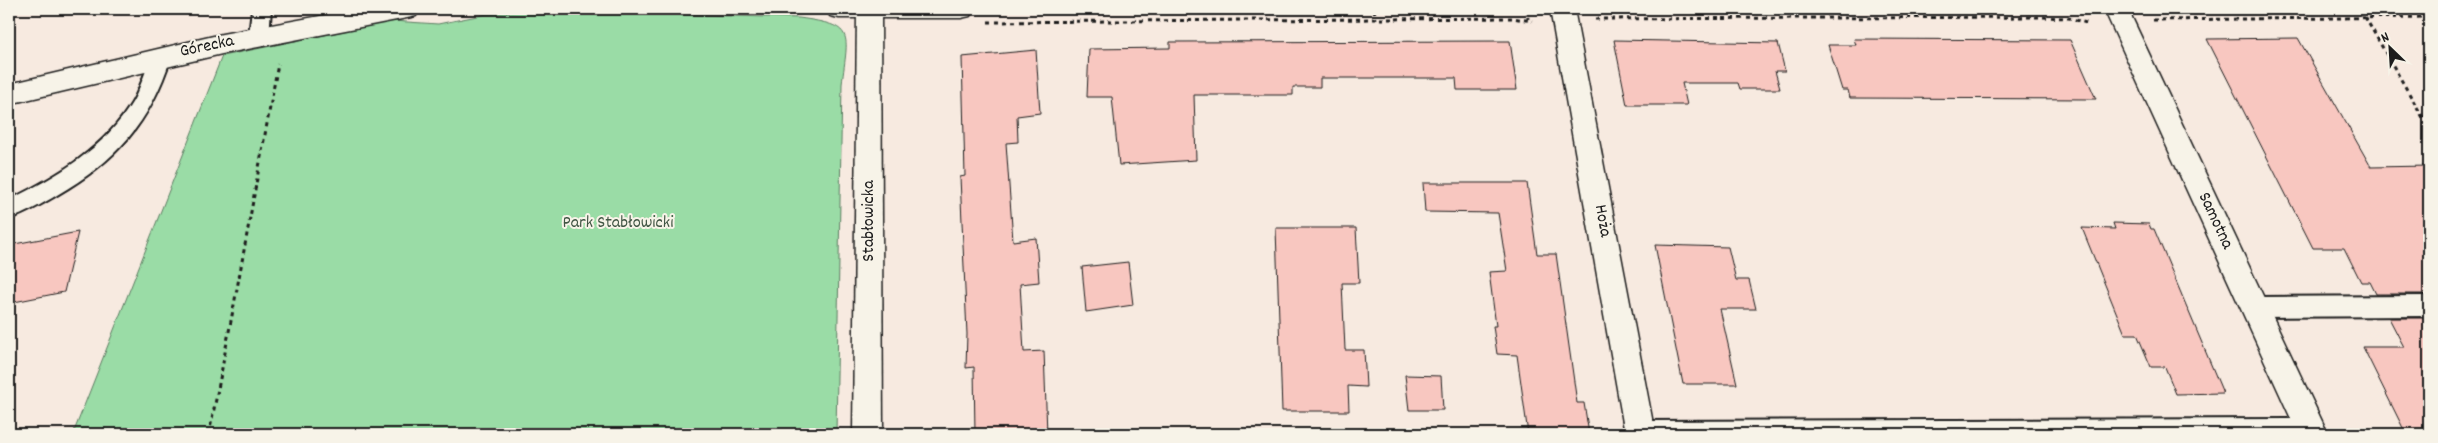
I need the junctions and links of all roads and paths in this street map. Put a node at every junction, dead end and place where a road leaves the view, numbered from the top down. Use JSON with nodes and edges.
{"nodes":[{"id":1,"x":261,"y":9,"type":"edge"},
{"id":2,"x":407,"y":9,"type":"edge"},
{"id":3,"x":839,"y":9,"type":"edge"},
{"id":4,"x":869,"y":9,"type":"edge"},
{"id":5,"x":962,"y":9,"type":"edge"},
{"id":6,"x":1374,"y":9,"type":"edge"},
{"id":7,"x":1527,"y":9,"type":"edge"},
{"id":8,"x":2116,"y":9,"type":"edge"},
{"id":9,"x":1563,"y":14,"type":"edge"},
{"id":10,"x":2429,"y":17,"type":"edge"},
{"id":11,"x":2154,"y":18,"type":"dead end"},
{"id":12,"x":2365,"y":18,"type":"junction"},
{"id":13,"x":1376,"y":19,"type":"junction"},
{"id":14,"x":1528,"y":19,"type":"junction"},
{"id":15,"x":1532,"y":21,"type":"junction"},
{"id":16,"x":982,"y":22,"type":"dead end"},
{"id":17,"x":1538,"y":24,"type":"dead end"},
{"id":18,"x":2093,"y":26,"type":"dead end"},
{"id":19,"x":284,"y":32,"type":"junction"},
{"id":20,"x":259,"y":36,"type":"junction"},
{"id":21,"x":162,"y":57,"type":"junction"},
{"id":22,"x":9,"y":94,"type":"edge"},
{"id":23,"x":2429,"y":128,"type":"edge"},
{"id":24,"x":9,"y":210,"type":"edge"},
{"id":25,"x":2429,"y":306,"type":"edge"},
{"id":26,"x":2255,"y":307,"type":"junction"},
{"id":27,"x":2312,"y":432,"type":"edge"},
{"id":28,"x":1639,"y":433,"type":"edge"},
{"id":29,"x":209,"y":434,"type":"edge"},
{"id":30,"x":868,"y":434,"type":"edge"}],
"edges":[{"from":1,"to":20,"type":"lane"},
{"from":2,"to":19,"type":"street","name":"Górecka"},
{"from":3,"to":4,"type":"street"},
{"from":4,"to":5,"type":"street"},
{"from":4,"to":30,"type":"street","name":"Stabłowicka"},
{"from":6,"to":13,"type":"path"},
{"from":7,"to":14,"type":"path"},
{"from":8,"to":26,"type":"street","name":"Samotna"},
{"from":9,"to":15,"type":"path"},
{"from":9,"to":18,"type":"path"},
{"from":9,"to":28,"type":"street","name":"Hoża"},
{"from":10,"to":12,"type":"path"},
{"from":11,"to":12,"type":"path"},
{"from":12,"to":23,"type":"path"},
{"from":13,"to":14,"type":"path"},
{"from":13,"to":16,"type":"path"},
{"from":14,"to":15,"type":"path"},
{"from":15,"to":17,"type":"path"},
{"from":19,"to":20,"type":"street","name":"Górecka"},
{"from":19,"to":29,"type":"path"},
{"from":20,"to":21,"type":"street","name":"Górecka"},
{"from":21,"to":22,"type":"street","name":"Górecka"},
{"from":21,"to":24,"type":"lane"},
{"from":25,"to":26,"type":"lane"},
{"from":26,"to":27,"type":"street","name":"Samotna"},
{"from":27,"to":28,"type":"lane"}]}
